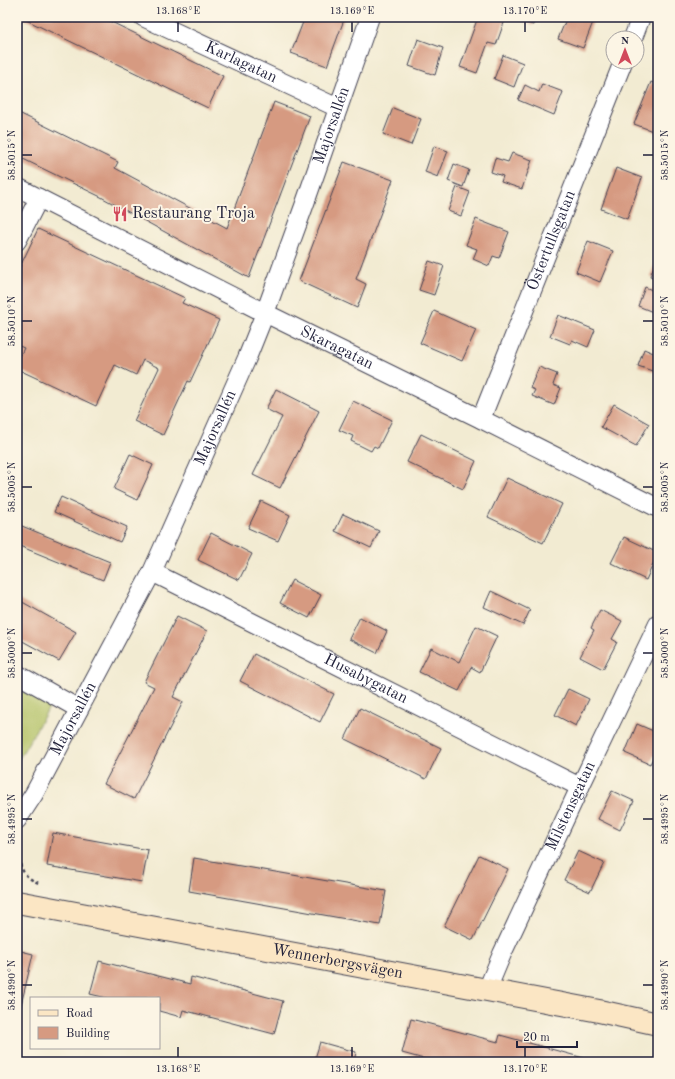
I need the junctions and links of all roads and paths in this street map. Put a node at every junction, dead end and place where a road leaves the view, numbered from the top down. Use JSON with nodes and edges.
{"nodes":[{"id":1,"x":143,"y":17,"type":"edge"},
{"id":2,"x":370,"y":17,"type":"edge"},
{"id":3,"x":642,"y":17,"type":"edge"},
{"id":4,"x":636,"y":30,"type":"edge"},
{"id":5,"x":621,"y":70,"type":"edge"},
{"id":6,"x":338,"y":108,"type":"junction"},
{"id":7,"x":17,"y":187,"type":"edge"},
{"id":8,"x":39,"y":198,"type":"junction"},
{"id":9,"x":17,"y":241,"type":"edge"},
{"id":10,"x":265,"y":313,"type":"junction"},
{"id":11,"x":481,"y":419,"type":"junction"},
{"id":12,"x":658,"y":508,"type":"edge"},
{"id":13,"x":152,"y":572,"type":"junction"},
{"id":14,"x":658,"y":624,"type":"edge"},
{"id":15,"x":17,"y":674,"type":"edge"},
{"id":16,"x":79,"y":709,"type":"junction"},
{"id":17,"x":580,"y":786,"type":"junction"},
{"id":18,"x":17,"y":820,"type":"edge"},
{"id":19,"x":17,"y":902,"type":"edge"},
{"id":20,"x":487,"y":990,"type":"junction"},
{"id":21,"x":658,"y":1024,"type":"edge"}],
"edges":[{"from":1,"to":6,"type":"street","name":"Karlagatan"},
{"from":2,"to":6,"type":"street","name":"Majorsallén"},
{"from":3,"to":4,"type":"street"},
{"from":5,"to":11,"type":"street","name":"Östertullsgatan"},
{"from":6,"to":10,"type":"street","name":"Majorsallén"},
{"from":7,"to":8,"type":"street","name":"Skaragatan"},
{"from":8,"to":9,"type":"street"},
{"from":8,"to":10,"type":"street","name":"Skaragatan"},
{"from":10,"to":11,"type":"street","name":"Skaragatan"},
{"from":10,"to":13,"type":"street","name":"Majorsallén"},
{"from":11,"to":12,"type":"street","name":"Skaragatan"},
{"from":13,"to":16,"type":"street","name":"Majorsallén"},
{"from":13,"to":17,"type":"street","name":"Husabygatan"},
{"from":14,"to":17,"type":"street","name":"Milstensgatan"},
{"from":15,"to":16,"type":"street"},
{"from":16,"to":18,"type":"street","name":"Majorsallén"},
{"from":17,"to":20,"type":"street","name":"Milstensgatan"},
{"from":19,"to":20,"type":"main road","name":"Wennerbergsvägen"},
{"from":20,"to":21,"type":"main road","name":"Wennerbergsvägen"}]}
